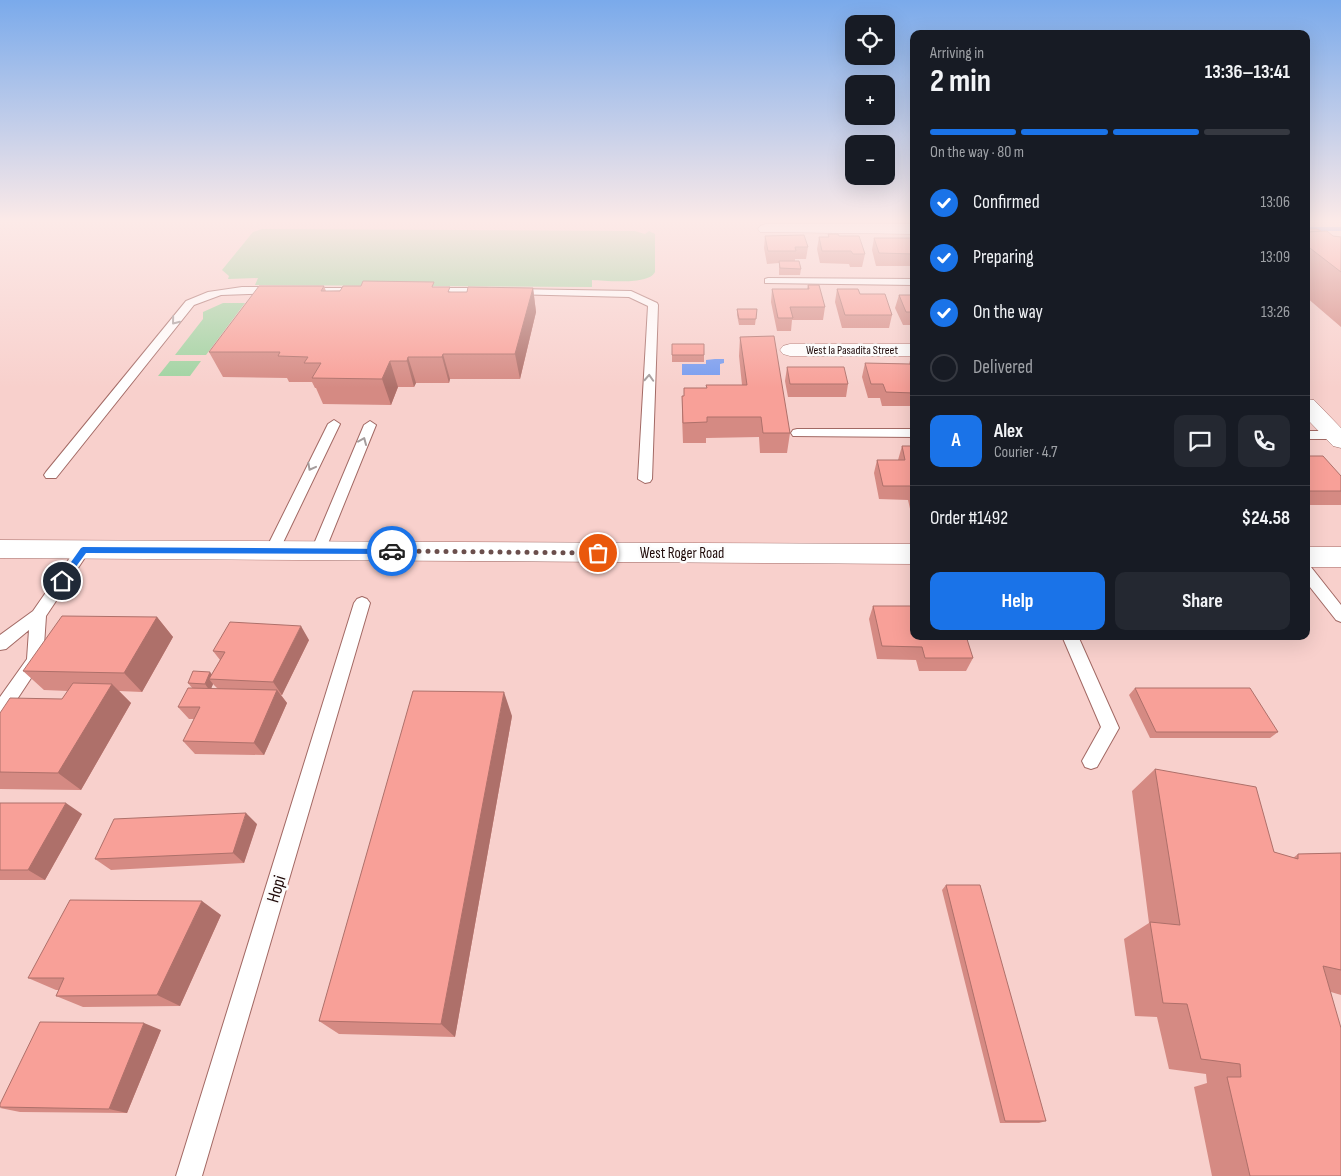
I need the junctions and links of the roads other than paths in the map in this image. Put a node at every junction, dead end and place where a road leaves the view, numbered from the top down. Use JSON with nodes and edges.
{"nodes":[{"id":1,"x":768,"y":281,"type":"dead end"},
{"id":2,"x":910,"y":282,"type":"edge"},
{"id":3,"x":372,"y":291,"type":"edge"},
{"id":4,"x":421,"y":291,"type":"edge"},
{"id":5,"x":790,"y":350,"type":"dead end"},
{"id":6,"x":910,"y":350,"type":"edge"},
{"id":7,"x":1310,"y":409,"type":"edge"},
{"id":8,"x":334,"y":424,"type":"dead end"},
{"id":9,"x":370,"y":425,"type":"dead end"},
{"id":10,"x":797,"y":432,"type":"dead end"},
{"id":11,"x":910,"y":433,"type":"edge"},
{"id":12,"x":1310,"y":435,"type":"edge"},
{"id":13,"x":1338,"y":438,"type":"edge"},
{"id":14,"x":51,"y":475,"type":"dead end"},
{"id":15,"x":645,"y":479,"type":"dead end"},
{"id":16,"x":0,"y":549,"type":"edge"},
{"id":17,"x":83,"y":550,"type":"junction"},
{"id":18,"x":272,"y":551,"type":"junction"},
{"id":19,"x":318,"y":551,"type":"junction"},
{"id":20,"x":910,"y":554,"type":"edge"},
{"id":21,"x":1310,"y":557,"type":"edge"},
{"id":22,"x":1341,"y":557,"type":"edge"},
{"id":23,"x":1310,"y":576,"type":"edge"},
{"id":24,"x":362,"y":603,"type":"dead end"},
{"id":25,"x":38,"y":615,"type":"junction"},
{"id":26,"x":1341,"y":616,"type":"edge"},
{"id":27,"x":1072,"y":640,"type":"edge"},
{"id":28,"x":0,"y":644,"type":"edge"},
{"id":29,"x":0,"y":711,"type":"edge"},
{"id":30,"x":1091,"y":761,"type":"dead end"},
{"id":31,"x":189,"y":1176,"type":"edge"}],
"edges":[{"from":1,"to":2,"type":"lane"},
{"from":3,"to":14,"type":"lane","one_way":true},
{"from":15,"to":4,"type":"lane","one_way":true},
{"from":5,"to":6,"type":"street","name":"West la Pasadita Street"},
{"from":7,"to":13,"type":"street"},
{"from":8,"to":18,"type":"lane","one_way":true},
{"from":19,"to":9,"type":"lane","one_way":true},
{"from":10,"to":11,"type":"lane"},
{"from":12,"to":13,"type":"lane"},
{"from":16,"to":17,"type":"street","name":"West Roger Road"},
{"from":17,"to":18,"type":"street","name":"West Roger Road"},
{"from":17,"to":25,"type":"lane"},
{"from":18,"to":19,"type":"street","name":"West Roger Road"},
{"from":19,"to":20,"type":"street","name":"West Roger Road"},
{"from":21,"to":22,"type":"street"},
{"from":23,"to":26,"type":"lane"},
{"from":24,"to":31,"type":"lane","name":"Hopi"},
{"from":25,"to":28,"type":"lane"},
{"from":25,"to":29,"type":"lane"},
{"from":27,"to":30,"type":"lane"}]}
